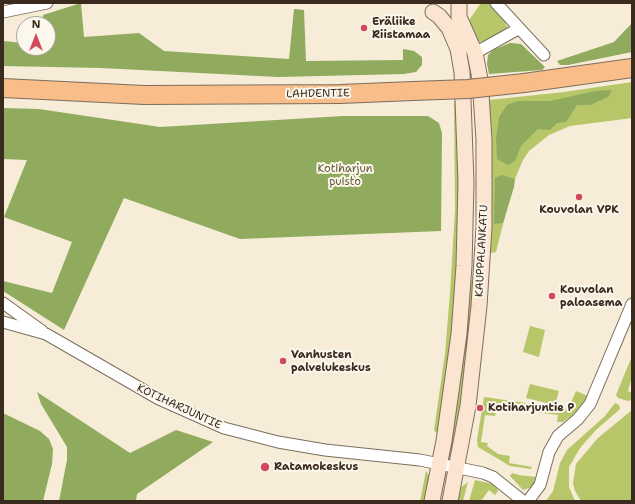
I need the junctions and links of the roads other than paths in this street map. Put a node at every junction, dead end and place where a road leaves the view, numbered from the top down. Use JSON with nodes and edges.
{"nodes":[{"id":1,"x":47,"y":3,"type":"edge"},
{"id":2,"x":459,"y":3,"type":"edge"},
{"id":3,"x":496,"y":3,"type":"edge"},
{"id":4,"x":427,"y":7,"type":"edge"},
{"id":5,"x":3,"y":12,"type":"edge"},
{"id":6,"x":518,"y":29,"type":"junction"},
{"id":7,"x":475,"y":53,"type":"junction"},
{"id":8,"x":544,"y":55,"type":"dead end"},
{"id":9,"x":632,"y":68,"type":"edge"},
{"id":10,"x":3,"y":88,"type":"edge"},
{"id":11,"x":3,"y":303,"type":"edge"},
{"id":12,"x":632,"y":304,"type":"edge"},
{"id":13,"x":3,"y":322,"type":"edge"},
{"id":14,"x":46,"y":334,"type":"junction"},
{"id":15,"x":440,"y":463,"type":"junction"},
{"id":16,"x":457,"y":468,"type":"junction"},
{"id":17,"x":432,"y":501,"type":"edge"},
{"id":18,"x":450,"y":501,"type":"edge"},
{"id":19,"x":523,"y":501,"type":"edge"},
{"id":20,"x":528,"y":501,"type":"edge"}],
"edges":[{"from":1,"to":5,"type":"street"},
{"from":2,"to":4,"type":"main road"},
{"from":2,"to":7,"type":"main road","name":"KAUPPALANKATU"},
{"from":3,"to":6,"type":"street"},
{"from":4,"to":15,"type":"main road","name":"KAUPPALANKATU"},
{"from":6,"to":7,"type":"street"},
{"from":6,"to":8,"type":"street"},
{"from":7,"to":16,"type":"main road","name":"KAUPPALANKATU"},
{"from":9,"to":10,"type":"highway","name":"LAHDENTIE","bridge":true},
{"from":11,"to":14,"type":"street"},
{"from":12,"to":20,"type":"street"},
{"from":13,"to":14,"type":"street","name":"KOTIHARJUNTIE"},
{"from":14,"to":15,"type":"street","name":"KOTIHARJUNTIE"},
{"from":15,"to":16,"type":"street","name":"KOTIHARJUNTIE"},
{"from":15,"to":17,"type":"main road","name":"KAUPPALANKATU"},
{"from":16,"to":18,"type":"main road","name":"KAUPPALANKATU"},
{"from":16,"to":19,"type":"street","name":"KOTIHARJUNTIE"}]}
